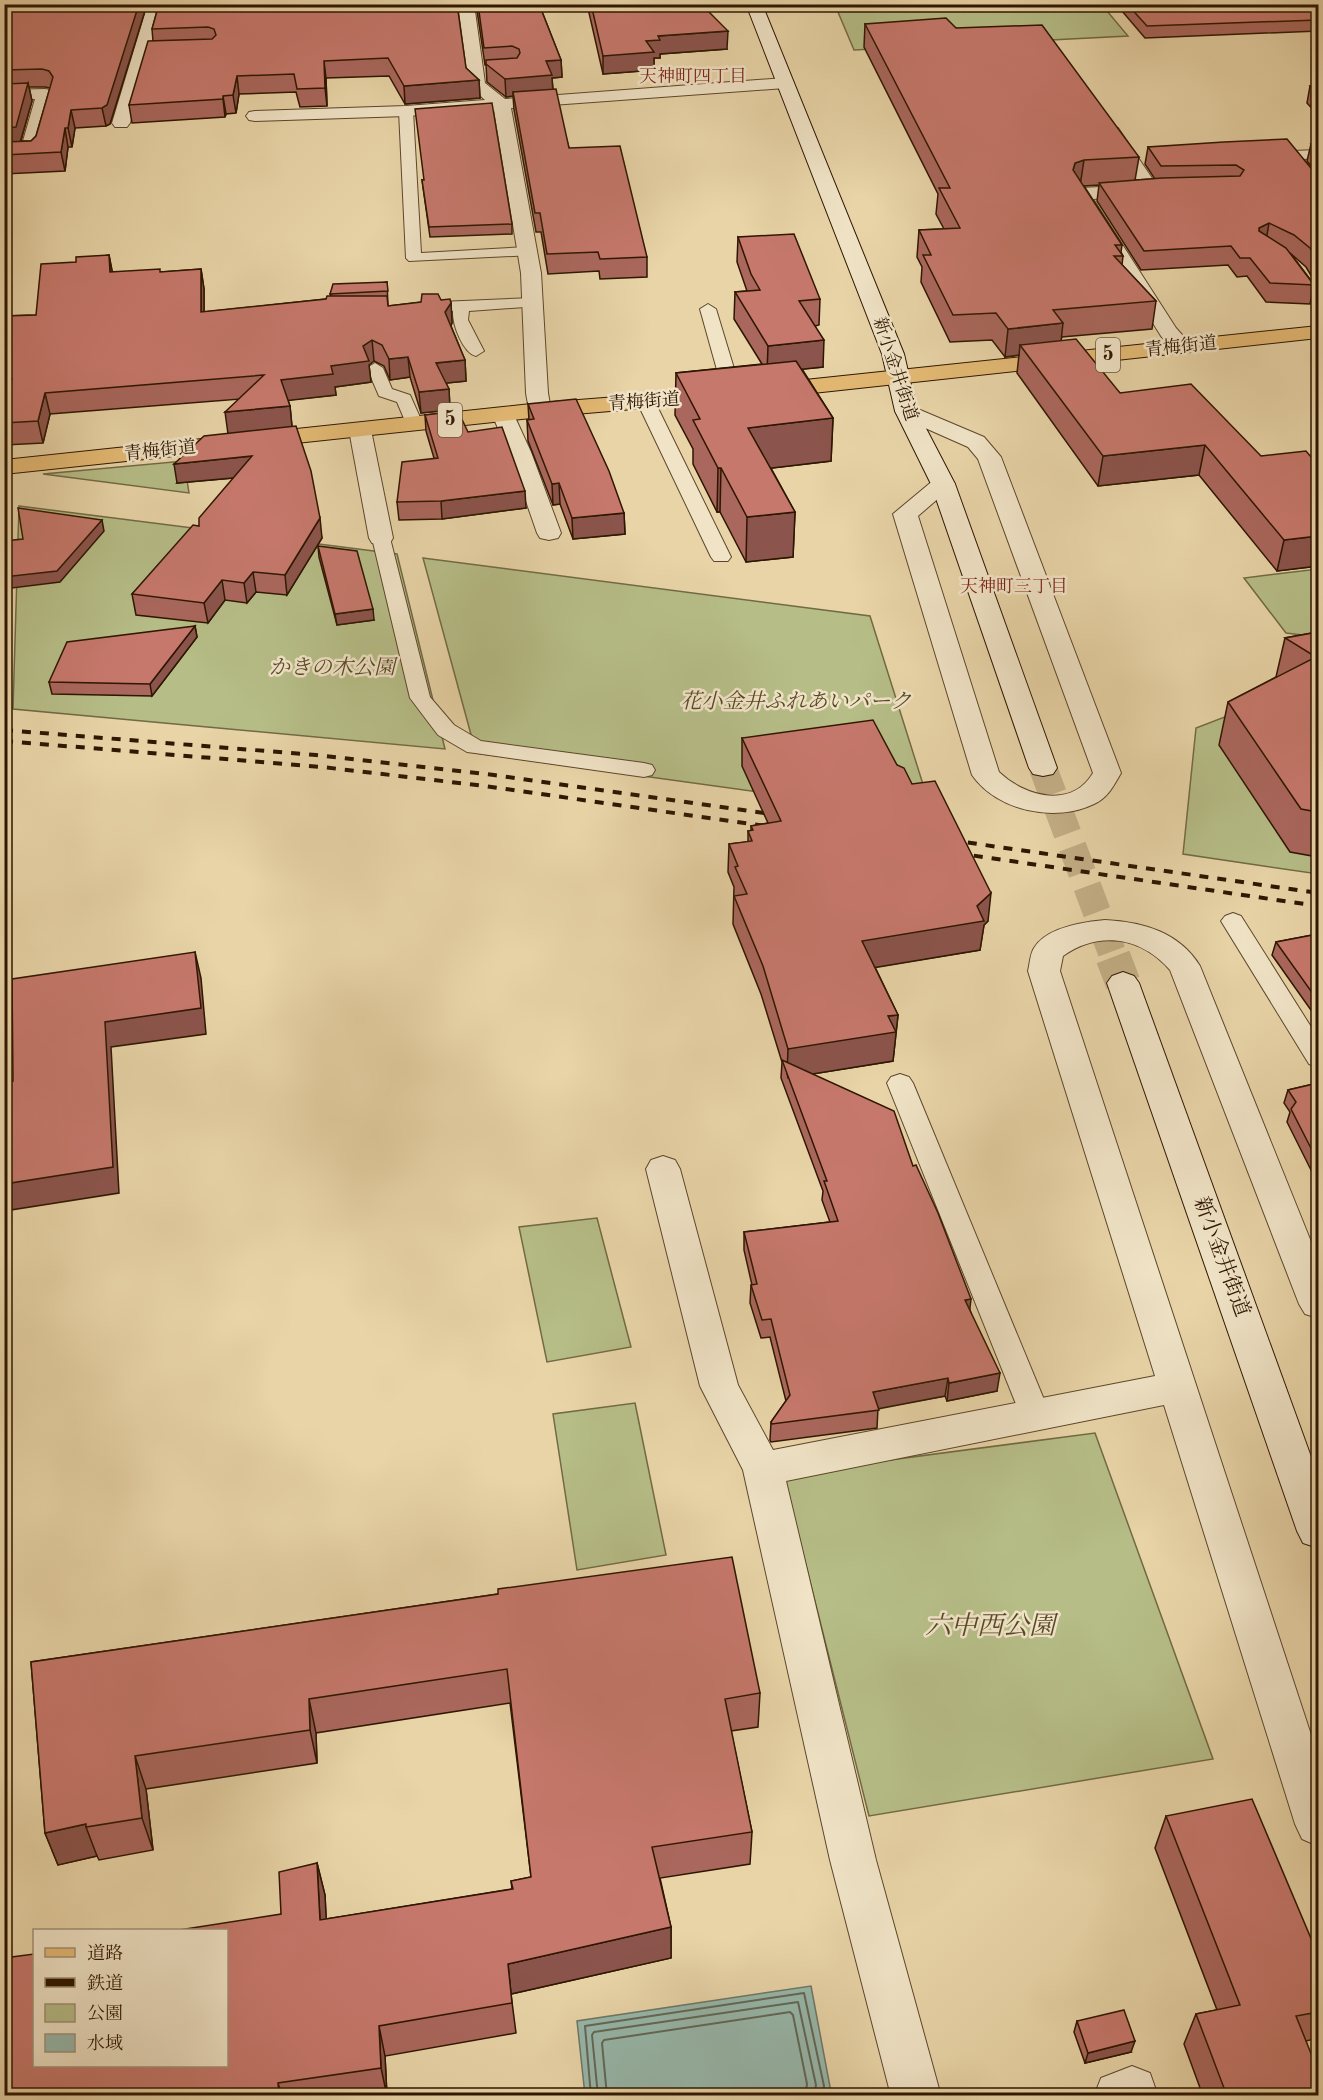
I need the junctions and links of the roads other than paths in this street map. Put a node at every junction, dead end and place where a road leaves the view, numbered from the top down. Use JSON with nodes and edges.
{"nodes":[{"id":1,"x":156,"y":4,"type":"edge"},
{"id":2,"x":466,"y":4,"type":"edge"},
{"id":3,"x":754,"y":4,"type":"edge"},
{"id":4,"x":785,"y":83,"type":"junction"},
{"id":5,"x":4,"y":95,"type":"edge"},
{"id":6,"x":502,"y":105,"type":"junction"},
{"id":7,"x":406,"y":111,"type":"junction"},
{"id":8,"x":1100,"y":114,"type":"edge"},
{"id":9,"x":255,"y":116,"type":"dead end"},
{"id":10,"x":121,"y":123,"type":"dead end"},
{"id":11,"x":4,"y":154,"type":"edge"},
{"id":12,"x":1318,"y":154,"type":"edge"},
{"id":13,"x":1318,"y":186,"type":"edge"},
{"id":14,"x":528,"y":252,"type":"junction"},
{"id":15,"x":1284,"y":257,"type":"edge"},
{"id":16,"x":1318,"y":300,"type":"edge"},
{"id":17,"x":533,"y":303,"type":"junction"},
{"id":18,"x":461,"y":306,"type":"junction"},
{"id":19,"x":402,"y":308,"type":"edge"},
{"id":20,"x":708,"y":309,"type":"dead end"},
{"id":21,"x":1318,"y":332,"type":"edge"},
{"id":22,"x":1182,"y":347,"type":"junction"},
{"id":23,"x":476,"y":351,"type":"dead end"},
{"id":24,"x":375,"y":368,"type":"dead end"},
{"id":25,"x":897,"y":378,"type":"junction"},
{"id":26,"x":733,"y":395,"type":"junction"},
{"id":27,"x":646,"y":402,"type":"junction"},
{"id":28,"x":540,"y":410,"type":"junction"},
{"id":29,"x":906,"y":411,"type":"junction"},
{"id":30,"x":503,"y":414,"type":"junction"},
{"id":31,"x":414,"y":424,"type":"junction"},
{"id":32,"x":360,"y":430,"type":"junction"},
{"id":33,"x":4,"y":467,"type":"edge"},
{"id":34,"x":943,"y":484,"type":"junction"},
{"id":35,"x":549,"y":533,"type":"dead end"},
{"id":36,"x":381,"y":538,"type":"joint"},
{"id":37,"x":721,"y":557,"type":"dead end"},
{"id":38,"x":1043,"y":768,"type":"tunnel mouth"},
{"id":39,"x":644,"y":770,"type":"dead end"},
{"id":40,"x":1233,"y":921,"type":"dead end"},
{"id":41,"x":1123,"y":983,"type":"tunnel mouth"},
{"id":42,"x":1318,"y":1058,"type":"edge"},
{"id":43,"x":900,"y":1083,"type":"dead end"},
{"id":44,"x":663,"y":1169,"type":"dead end"},
{"id":45,"x":1318,"y":1304,"type":"edge"},
{"id":46,"x":1179,"y":1387,"type":"junction"},
{"id":47,"x":1035,"y":1414,"type":"junction"},
{"id":48,"x":763,"y":1469,"type":"junction"},
{"id":49,"x":1318,"y":1531,"type":"edge"},
{"id":50,"x":1318,"y":1824,"type":"edge"},
{"id":51,"x":916,"y":2096,"type":"edge"},
{"id":52,"x":1119,"y":2096,"type":"edge"},
{"id":53,"x":1133,"y":2096,"type":"edge"}],
"edges":[{"from":1,"to":10,"type":"street"},
{"from":2,"to":6,"type":"street"},
{"from":3,"to":4,"type":"street","name":"新小金井街道"},
{"from":4,"to":6,"type":"street"},
{"from":4,"to":25,"type":"street","name":"新小金井街道"},
{"from":5,"to":11,"type":"street"},
{"from":6,"to":7,"type":"street"},
{"from":6,"to":14,"type":"street"},
{"from":7,"to":9,"type":"street"},
{"from":7,"to":14,"type":"lane"},
{"from":8,"to":22,"type":"street"},
{"from":12,"to":13,"type":"lane"},
{"from":14,"to":17,"type":"street"},
{"from":15,"to":16,"type":"lane"},
{"from":17,"to":18,"type":"lane"},
{"from":17,"to":28,"type":"street"},
{"from":18,"to":19,"type":"lane"},
{"from":18,"to":23,"type":"lane"},
{"from":20,"to":26,"type":"lane"},
{"from":21,"to":22,"type":"main road","name":"青梅街道","number":"5"},
{"from":22,"to":25,"type":"main road","name":"青梅街道","number":"5"},
{"from":24,"to":31,"type":"lane"},
{"from":25,"to":26,"type":"main road","name":"青梅街道","number":"5"},
{"from":25,"to":29,"type":"street","name":"新小金井街道"},
{"from":26,"to":27,"type":"main road","name":"青梅街道","number":"5"},
{"from":27,"to":28,"type":"main road","name":"青梅街道","number":"5"},
{"from":27,"to":37,"type":"lane"},
{"from":28,"to":30,"type":"main road","name":"青梅街道","number":"5"},
{"from":29,"to":34,"type":"street","name":"新小金井街道"},
{"from":29,"to":34,"type":"street"},
{"from":30,"to":31,"type":"main road","name":"青梅街道","number":"5"},
{"from":30,"to":35,"type":"street"},
{"from":31,"to":32,"type":"main road","name":"青梅街道","number":"5"},
{"from":32,"to":33,"type":"main road","name":"青梅街道","number":"5"},
{"from":32,"to":36,"type":"street"},
{"from":34,"to":38,"type":"street","name":"新小金井街道"},
{"from":36,"to":39,"type":"lane"},
{"from":40,"to":42,"type":"lane"},
{"from":41,"to":49,"type":"street","name":"新小金井街道"},
{"from":43,"to":47,"type":"lane"},
{"from":44,"to":48,"type":"street"},
{"from":45,"to":46,"type":"street"},
{"from":46,"to":47,"type":"street"},
{"from":46,"to":50,"type":"street"},
{"from":47,"to":48,"type":"street"},
{"from":48,"to":51,"type":"street"},
{"from":52,"to":53,"type":"street"}]}
